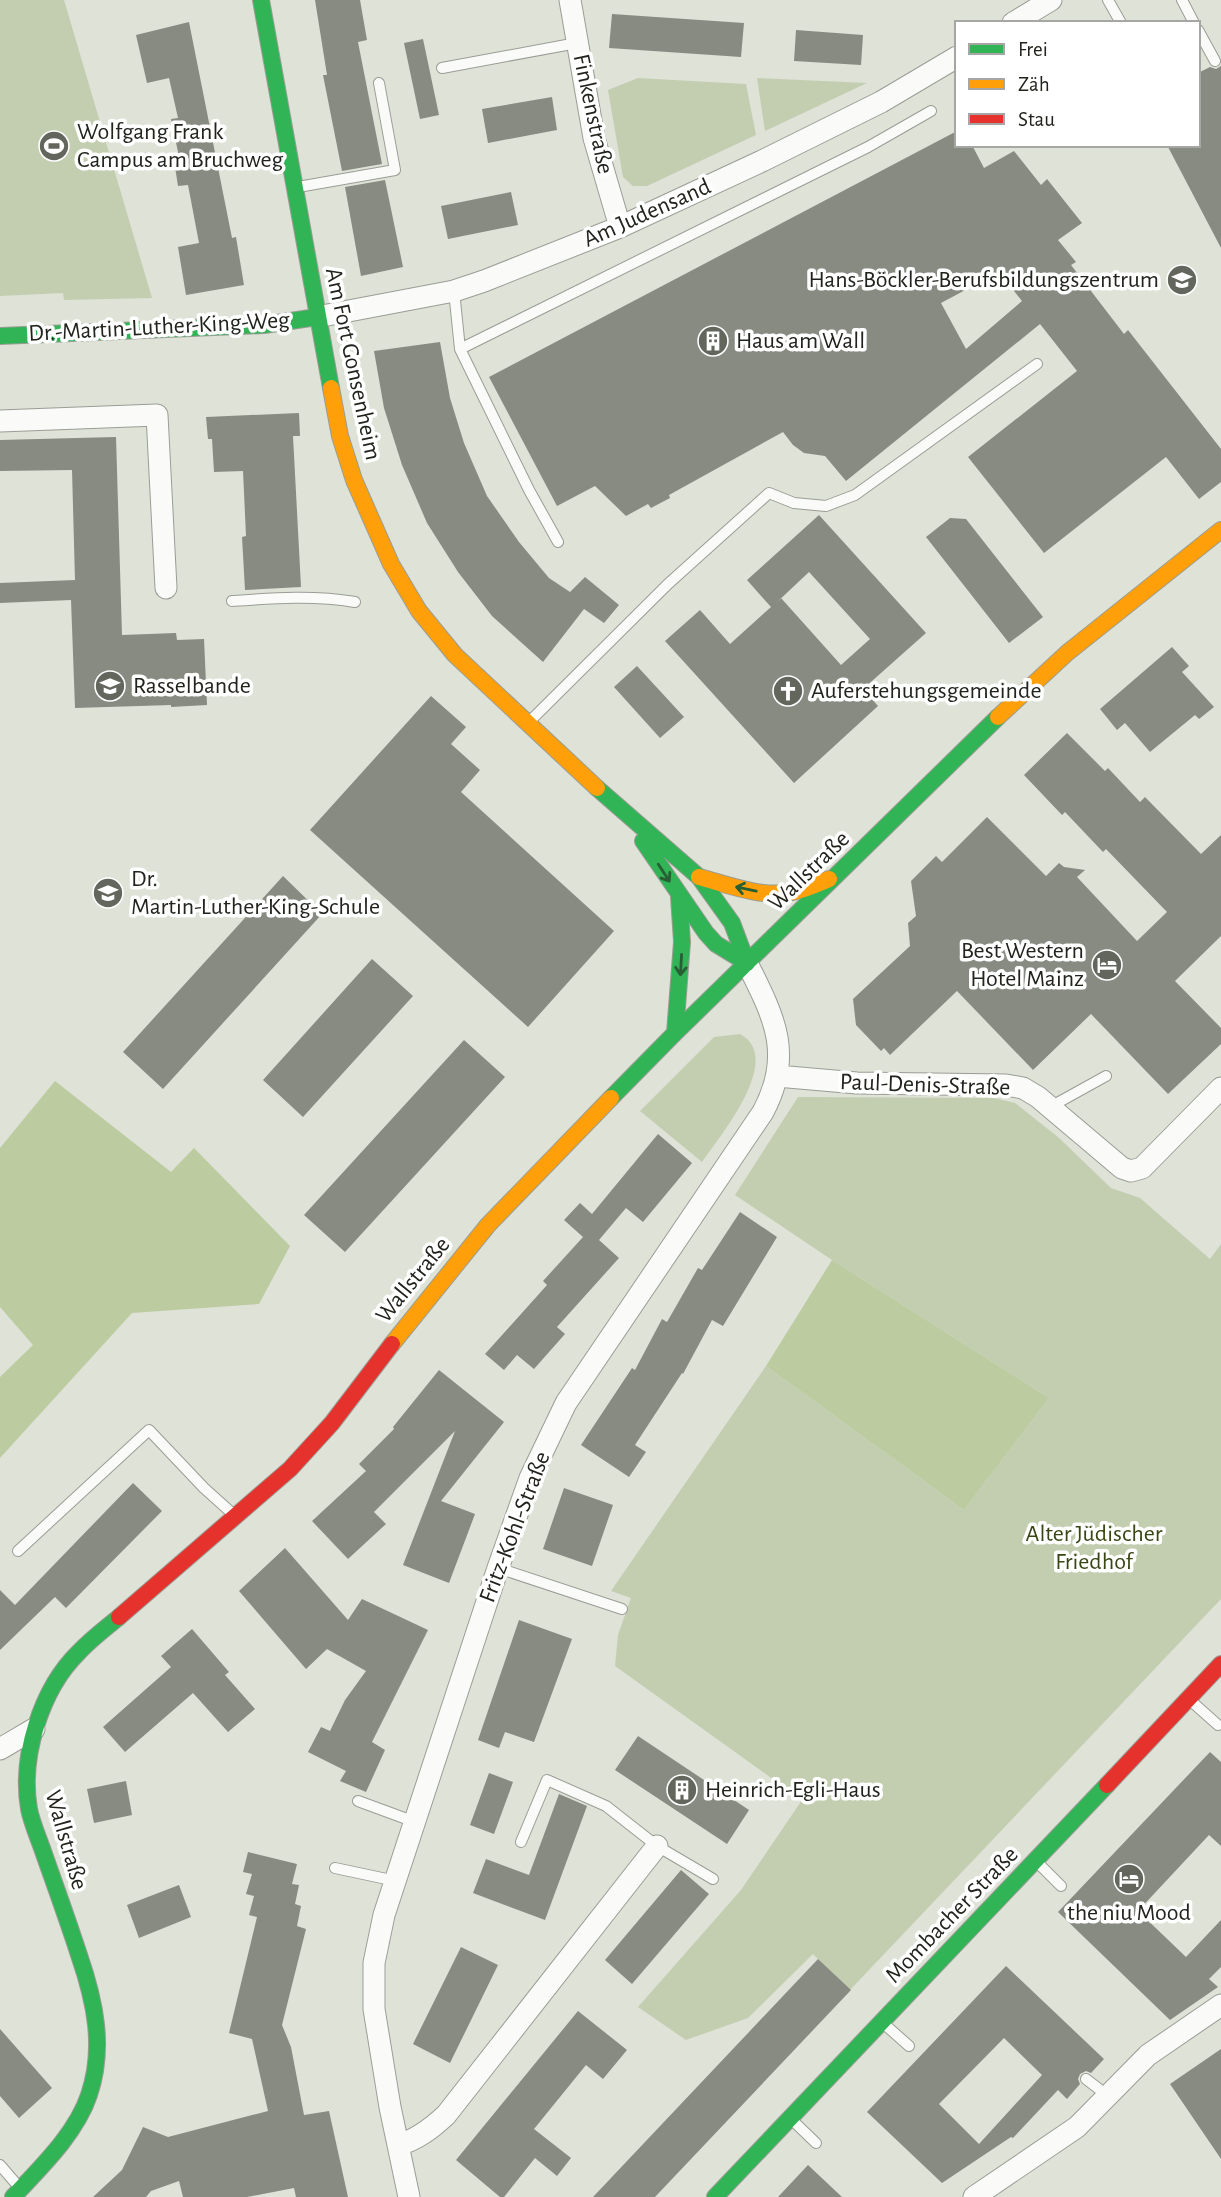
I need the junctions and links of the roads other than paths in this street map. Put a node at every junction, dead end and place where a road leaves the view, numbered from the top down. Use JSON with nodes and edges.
{"nodes":[{"id":1,"x":261,"y":0,"type":"edge"},
{"id":2,"x":570,"y":0,"type":"edge"},
{"id":3,"x":1108,"y":0,"type":"edge"},
{"id":4,"x":1182,"y":0,"type":"edge"},
{"id":5,"x":1043,"y":11,"type":"edge"},
{"id":6,"x":1018,"y":21,"type":"edge"},
{"id":7,"x":1120,"y":21,"type":"edge"},
{"id":8,"x":1193,"y":21,"type":"edge"},
{"id":9,"x":1200,"y":33,"type":"edge"},
{"id":10,"x":578,"y":43,"type":"junction"},
{"id":11,"x":955,"y":58,"type":"edge"},
{"id":12,"x":1216,"y":61,"type":"dead end"},
{"id":13,"x":442,"y":68,"type":"dead end"},
{"id":14,"x":379,"y":83,"type":"dead end"},
{"id":15,"x":931,"y":111,"type":"dead end"},
{"id":16,"x":295,"y":188,"type":"junction"},
{"id":17,"x":620,"y":227,"type":"junction"},
{"id":18,"x":454,"y":291,"type":"junction"},
{"id":19,"x":317,"y":317,"type":"junction"},
{"id":20,"x":0,"y":336,"type":"edge"},
{"id":21,"x":460,"y":349,"type":"junction"},
{"id":22,"x":1037,"y":365,"type":"dead end"},
{"id":23,"x":0,"y":421,"type":"edge"},
{"id":24,"x":1221,"y":530,"type":"edge"},
{"id":25,"x":558,"y":542,"type":"dead end"},
{"id":26,"x":166,"y":588,"type":"dead end"},
{"id":27,"x":232,"y":601,"type":"dead end"},
{"id":28,"x":355,"y":602,"type":"dead end"},
{"id":29,"x":528,"y":723,"type":"junction"},
{"id":30,"x":621,"y":808,"type":"junction"},
{"id":31,"x":836,"y":876,"type":"junction"},
{"id":32,"x":699,"y":877,"type":"junction"},
{"id":33,"x":679,"y":897,"type":"junction"},
{"id":34,"x":747,"y":963,"type":"junction"},
{"id":35,"x":675,"y":1033,"type":"junction"},
{"id":36,"x":777,"y":1076,"type":"junction"},
{"id":37,"x":1105,"y":1076,"type":"dead end"},
{"id":38,"x":1221,"y":1088,"type":"edge"},
{"id":39,"x":1050,"y":1107,"type":"junction"},
{"id":40,"x":236,"y":1517,"type":"junction"},
{"id":41,"x":18,"y":1551,"type":"dead end"},
{"id":42,"x":498,"y":1568,"type":"junction"},
{"id":43,"x":622,"y":1609,"type":"dead end"},
{"id":44,"x":1221,"y":1664,"type":"edge"},
{"id":45,"x":1189,"y":1699,"type":"junction"},
{"id":46,"x":1218,"y":1725,"type":"dead end"},
{"id":47,"x":34,"y":1729,"type":"junction"},
{"id":48,"x":0,"y":1749,"type":"edge"},
{"id":49,"x":358,"y":1801,"type":"dead end"},
{"id":50,"x":415,"y":1822,"type":"junction"},
{"id":51,"x":521,"y":1842,"type":"dead end"},
{"id":52,"x":657,"y":1846,"type":"junction"},
{"id":53,"x":1035,"y":1861,"type":"junction"},
{"id":54,"x":335,"y":1868,"type":"dead end"},
{"id":55,"x":713,"y":1880,"type":"dead end"},
{"id":56,"x":396,"y":1881,"type":"junction"},
{"id":57,"x":1061,"y":1886,"type":"dead end"},
{"id":58,"x":1221,"y":2005,"type":"edge"},
{"id":59,"x":881,"y":2022,"type":"junction"},
{"id":60,"x":909,"y":2046,"type":"dead end"},
{"id":61,"x":1086,"y":2079,"type":"dead end"},
{"id":62,"x":1108,"y":2096,"type":"junction"},
{"id":63,"x":789,"y":2118,"type":"junction"},
{"id":64,"x":816,"y":2143,"type":"dead end"},
{"id":65,"x":398,"y":2145,"type":"junction"},
{"id":66,"x":0,"y":2165,"type":"edge"},
{"id":67,"x":17,"y":2193,"type":"edge"},
{"id":68,"x":409,"y":2197,"type":"edge"},
{"id":69,"x":715,"y":2197,"type":"edge"},
{"id":70,"x":974,"y":2197,"type":"edge"}],
"edges":[{"from":1,"to":16,"type":"street","name":"Am Fort Gonsenheim"},
{"from":2,"to":10,"type":"street","name":"Finkenstraße"},
{"from":3,"to":7,"type":"lane"},
{"from":4,"to":8,"type":"lane"},
{"from":5,"to":6,"type":"street"},
{"from":9,"to":12,"type":"lane"},
{"from":10,"to":13,"type":"lane"},
{"from":10,"to":17,"type":"street","name":"Finkenstraße"},
{"from":11,"to":17,"type":"street","name":"Am Judensand"},
{"from":14,"to":16,"type":"lane"},
{"from":15,"to":21,"type":"lane"},
{"from":16,"to":19,"type":"street","name":"Am Fort Gonsenheim"},
{"from":17,"to":18,"type":"street","name":"Am Judensand"},
{"from":18,"to":19,"type":"street","name":"Am Judensand"},
{"from":18,"to":21,"type":"lane"},
{"from":19,"to":20,"type":"street","name":"Dr.-Martin-Luther-King-Weg"},
{"from":19,"to":29,"type":"street","name":"Am Fort Gonsenheim"},
{"from":21,"to":25,"type":"lane"},
{"from":22,"to":29,"type":"lane"},
{"from":23,"to":26,"type":"street"},
{"from":24,"to":31,"type":"street","name":"Wallstraße"},
{"from":27,"to":28,"type":"lane"},
{"from":29,"to":30,"type":"street","name":"Am Fort Gonsenheim"},
{"from":30,"to":32,"type":"street","name":"Am Fort Gonsenheim"},
{"from":30,"to":33,"type":"street","name":"Am Fort Gonsenheim","one_way":true},
{"from":31,"to":32,"type":"street","one_way":true},
{"from":31,"to":34,"type":"street","name":"Wallstraße"},
{"from":32,"to":34,"type":"street","name":"Am Fort Gonsenheim"},
{"from":33,"to":34,"type":"street","name":"Am Fort Gonsenheim"},
{"from":33,"to":35,"type":"street","one_way":true},
{"from":34,"to":35,"type":"street","name":"Wallstraße"},
{"from":34,"to":36,"type":"street","name":"Fritz-Kohl-Straße"},
{"from":35,"to":40,"type":"street","name":"Wallstraße"},
{"from":36,"to":39,"type":"street","name":"Paul-Denis-Straße"},
{"from":36,"to":42,"type":"street","name":"Fritz-Kohl-Straße"},
{"from":37,"to":39,"type":"lane"},
{"from":38,"to":39,"type":"street","name":"Paul-Denis-Straße"},
{"from":40,"to":41,"type":"lane"},
{"from":40,"to":47,"type":"street","name":"Wallstraße"},
{"from":42,"to":43,"type":"lane"},
{"from":42,"to":50,"type":"street","name":"Fritz-Kohl-Straße"},
{"from":44,"to":45,"type":"street","name":"Mombacher Straße"},
{"from":45,"to":46,"type":"lane"},
{"from":45,"to":53,"type":"street","name":"Mombacher Straße"},
{"from":47,"to":48,"type":"street"},
{"from":47,"to":67,"type":"street","name":"Wallstraße"},
{"from":49,"to":50,"type":"lane"},
{"from":50,"to":56,"type":"street","name":"Fritz-Kohl-Straße"},
{"from":51,"to":52,"type":"lane"},
{"from":52,"to":55,"type":"lane"},
{"from":52,"to":65,"type":"street"},
{"from":53,"to":57,"type":"lane"},
{"from":53,"to":59,"type":"street","name":"Mombacher Straße"},
{"from":54,"to":56,"type":"lane"},
{"from":56,"to":65,"type":"street","name":"Fritz-Kohl-Straße"},
{"from":58,"to":62,"type":"street"},
{"from":59,"to":60,"type":"lane"},
{"from":59,"to":63,"type":"street","name":"Mombacher Straße"},
{"from":61,"to":62,"type":"lane"},
{"from":62,"to":70,"type":"street"},
{"from":63,"to":64,"type":"lane"},
{"from":63,"to":69,"type":"street","name":"Mombacher Straße"},
{"from":65,"to":68,"type":"street","name":"Fritz-Kohl-Straße"},
{"from":66,"to":67,"type":"lane"}]}
